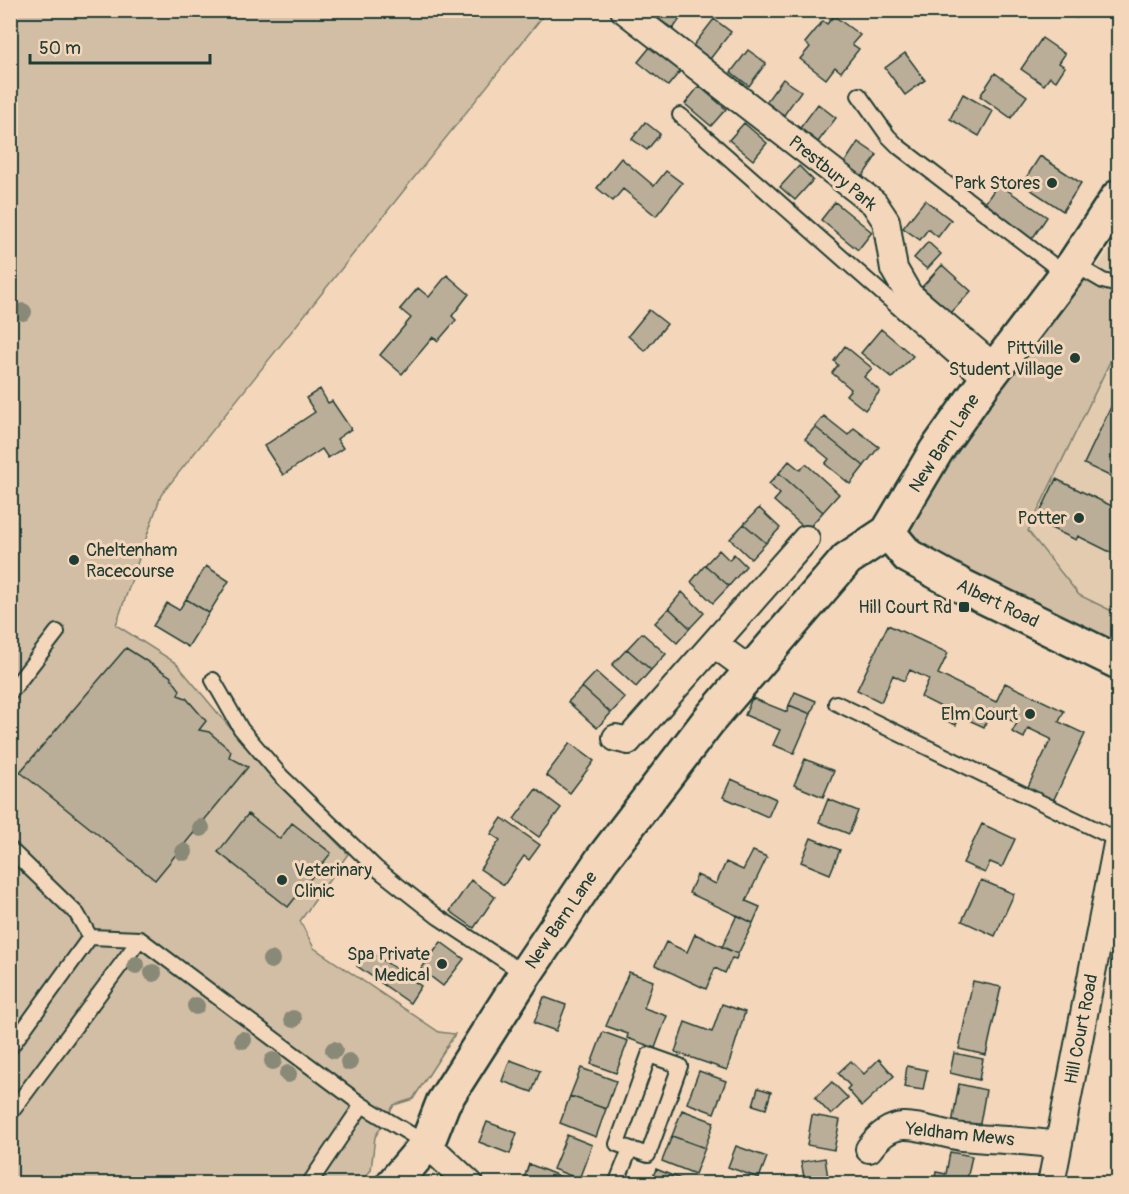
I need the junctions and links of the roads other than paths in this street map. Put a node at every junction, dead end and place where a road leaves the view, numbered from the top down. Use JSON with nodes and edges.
{"nodes":[{"id":1,"x":624,"y":10,"type":"edge"},
{"id":2,"x":859,"y":95,"type":"dead end"},
{"id":3,"x":680,"y":115,"type":"dead end"},
{"id":4,"x":1119,"y":197,"type":"edge"},
{"id":5,"x":1070,"y":269,"type":"junction"},
{"id":6,"x":1119,"y":285,"type":"edge"},
{"id":7,"x":989,"y":375,"type":"junction"},
{"id":8,"x":888,"y":532,"type":"junction"},
{"id":9,"x":806,"y":539,"type":"dead end"},
{"id":10,"x":57,"y":632,"type":"dead end"},
{"id":11,"x":714,"y":644,"type":"junction"},
{"id":12,"x":1119,"y":662,"type":"edge"},
{"id":13,"x":751,"y":671,"type":"junction"},
{"id":14,"x":213,"y":680,"type":"dead end"},
{"id":15,"x":10,"y":693,"type":"edge"},
{"id":16,"x":836,"y":703,"type":"dead end"},
{"id":17,"x":616,"y":738,"type":"dead end"},
{"id":18,"x":1118,"y":839,"type":"edge"},
{"id":19,"x":10,"y":849,"type":"edge"},
{"id":20,"x":90,"y":937,"type":"junction"},
{"id":21,"x":140,"y":939,"type":"junction"},
{"id":22,"x":525,"y":974,"type":"junction"},
{"id":23,"x":10,"y":1048,"type":"edge"},
{"id":24,"x":362,"y":1105,"type":"junction"},
{"id":25,"x":10,"y":1114,"type":"edge"},
{"id":26,"x":426,"y":1144,"type":"junction"},
{"id":27,"x":1058,"y":1145,"type":"junction"},
{"id":28,"x":630,"y":1149,"type":"junction"},
{"id":29,"x":869,"y":1149,"type":"dead end"},
{"id":30,"x":309,"y":1184,"type":"edge"},
{"id":31,"x":393,"y":1184,"type":"edge"},
{"id":32,"x":470,"y":1184,"type":"edge"},
{"id":33,"x":616,"y":1184,"type":"edge"},
{"id":34,"x":1051,"y":1184,"type":"edge"}],
"edges":[{"from":1,"to":7,"type":"street","name":"Prestbury Park"},
{"from":2,"to":5,"type":"lane"},
{"from":3,"to":7,"type":"lane"},
{"from":4,"to":5,"type":"main road","name":"New Barn Lane"},
{"from":5,"to":6,"type":"lane"},
{"from":5,"to":7,"type":"main road","name":"New Barn Lane"},
{"from":7,"to":8,"type":"main road","name":"New Barn Lane"},
{"from":8,"to":12,"type":"main road","name":"Albert Road"},
{"from":8,"to":13,"type":"main road","name":"New Barn Lane"},
{"from":9,"to":11,"type":"street"},
{"from":10,"to":15,"type":"lane"},
{"from":11,"to":13,"type":"street"},
{"from":11,"to":17,"type":"street"},
{"from":13,"to":22,"type":"main road","name":"New Barn Lane"},
{"from":14,"to":22,"type":"lane"},
{"from":16,"to":18,"type":"lane"},
{"from":18,"to":27,"type":"street","name":"Hill Court Road"},
{"from":19,"to":20,"type":"lane"},
{"from":20,"to":21,"type":"lane"},
{"from":20,"to":23,"type":"lane"},
{"from":21,"to":24,"type":"lane"},
{"from":21,"to":25,"type":"lane"},
{"from":22,"to":26,"type":"main road","name":"New Barn Lane"},
{"from":24,"to":26,"type":"lane"},
{"from":24,"to":30,"type":"lane"},
{"from":26,"to":31,"type":"main road","name":"New Barn Lane"},
{"from":26,"to":32,"type":"street"},
{"from":27,"to":29,"type":"street","name":"Yeldham Mews"},
{"from":27,"to":34,"type":"street","name":"Hill Court Road"},
{"from":28,"to":28,"type":"lane"},
{"from":28,"to":33,"type":"lane"}]}
